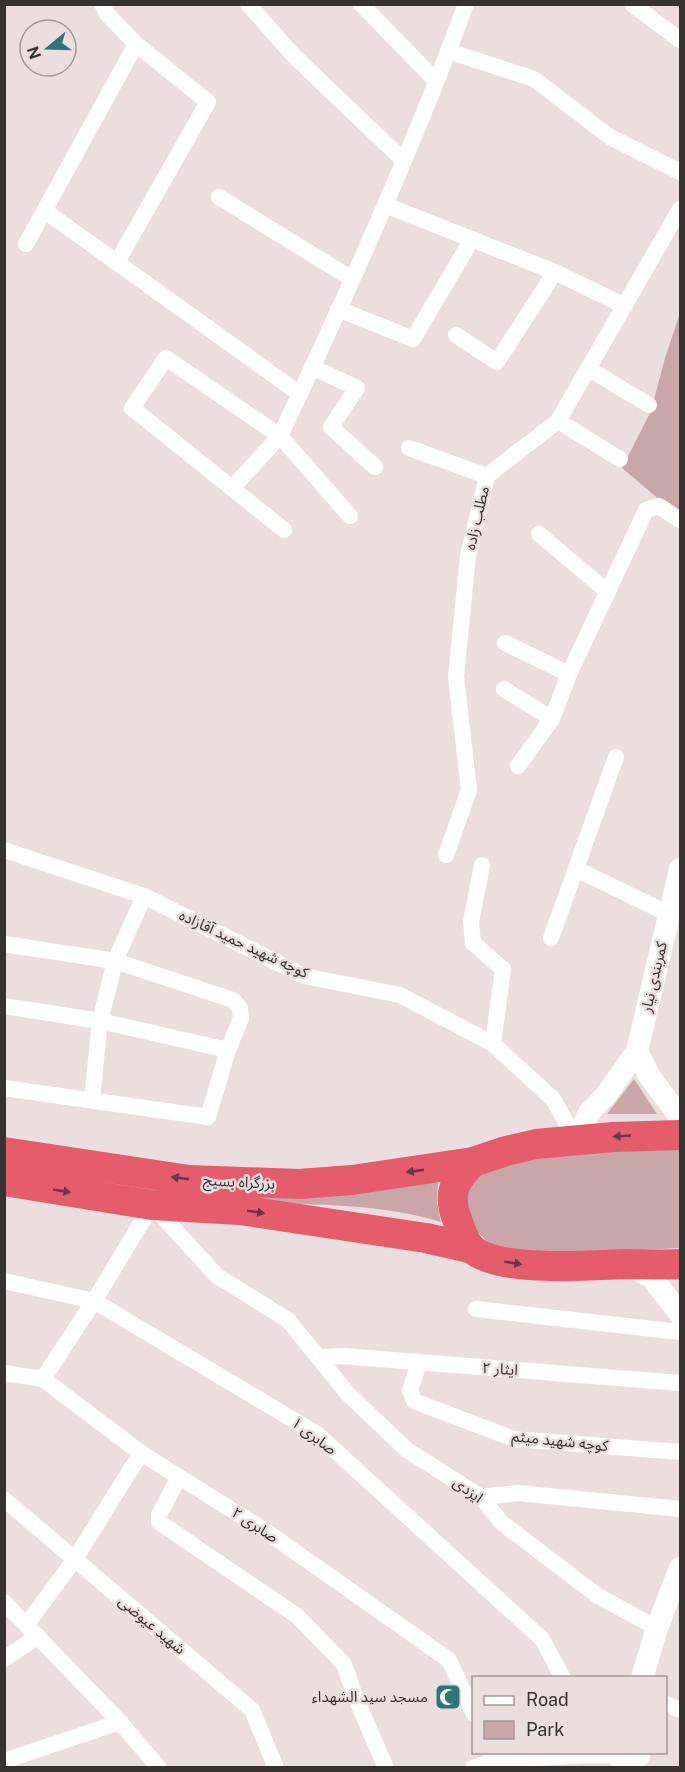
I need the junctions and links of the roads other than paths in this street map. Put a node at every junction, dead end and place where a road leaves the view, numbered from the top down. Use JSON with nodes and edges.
{"nodes":[{"id":1,"x":102,"y":4,"type":"edge"},
{"id":2,"x":248,"y":4,"type":"edge"},
{"id":3,"x":361,"y":4,"type":"edge"},
{"id":4,"x":466,"y":4,"type":"edge"},
{"id":5,"x":643,"y":8,"type":"edge"},
{"id":6,"x":681,"y":40,"type":"edge"},
{"id":7,"x":136,"y":44,"type":"junction"},
{"id":8,"x":448,"y":51,"type":"junction"},
{"id":9,"x":436,"y":81,"type":"junction"},
{"id":10,"x":403,"y":160,"type":"junction"},
{"id":11,"x":681,"y":172,"type":"edge"},
{"id":12,"x":219,"y":196,"type":"dead end"},
{"id":13,"x":385,"y":205,"type":"junction"},
{"id":14,"x":681,"y":209,"type":"edge"},
{"id":15,"x":45,"y":211,"type":"junction"},
{"id":16,"x":472,"y":238,"type":"junction"},
{"id":17,"x":27,"y":244,"type":"dead end"},
{"id":18,"x":117,"y":262,"type":"junction"},
{"id":19,"x":555,"y":272,"type":"junction"},
{"id":20,"x":352,"y":279,"type":"junction"},
{"id":21,"x":625,"y":306,"type":"junction"},
{"id":22,"x":338,"y":309,"type":"junction"},
{"id":23,"x":456,"y":334,"type":"dead end"},
{"id":24,"x":312,"y":367,"type":"junction"},
{"id":25,"x":589,"y":369,"type":"junction"},
{"id":26,"x":300,"y":394,"type":"junction"},
{"id":27,"x":650,"y":405,"type":"dead end"},
{"id":28,"x":558,"y":421,"type":"junction"},
{"id":29,"x":280,"y":436,"type":"junction"},
{"id":30,"x":409,"y":448,"type":"dead end"},
{"id":31,"x":620,"y":459,"type":"dead end"},
{"id":32,"x":375,"y":467,"type":"dead end"},
{"id":33,"x":487,"y":476,"type":"junction"},
{"id":34,"x":232,"y":488,"type":"junction"},
{"id":35,"x":350,"y":516,"type":"dead end"},
{"id":36,"x":681,"y":520,"type":"edge"},
{"id":37,"x":284,"y":530,"type":"dead end"},
{"id":38,"x":539,"y":534,"type":"dead end"},
{"id":39,"x":608,"y":592,"type":"junction"},
{"id":40,"x":505,"y":643,"type":"dead end"},
{"id":41,"x":569,"y":674,"type":"junction"},
{"id":42,"x":504,"y":689,"type":"dead end"},
{"id":43,"x":552,"y":719,"type":"junction"},
{"id":44,"x":616,"y":757,"type":"dead end"},
{"id":45,"x":518,"y":766,"type":"dead end"},
{"id":46,"x":4,"y":850,"type":"edge"},
{"id":47,"x":446,"y":855,"type":"dead end"},
{"id":48,"x":482,"y":865,"type":"dead end"},
{"id":49,"x":681,"y":868,"type":"edge"},
{"id":50,"x":576,"y":869,"type":"junction"},
{"id":51,"x":144,"y":896,"type":"junction"},
{"id":52,"x":669,"y":914,"type":"junction"},
{"id":53,"x":550,"y":938,"type":"dead end"},
{"id":54,"x":4,"y":944,"type":"edge"},
{"id":55,"x":115,"y":960,"type":"junction"},
{"id":56,"x":4,"y":1006,"type":"edge"},
{"id":57,"x":100,"y":1021,"type":"junction"},
{"id":58,"x":493,"y":1044,"type":"junction"},
{"id":59,"x":228,"y":1050,"type":"junction"},
{"id":60,"x":637,"y":1051,"type":"junction"},
{"id":61,"x":4,"y":1088,"type":"edge"},
{"id":62,"x":92,"y":1100,"type":"junction"},
{"id":63,"x":681,"y":1117,"type":"edge"},
{"id":64,"x":681,"y":1136,"type":"edge"},
{"id":65,"x":576,"y":1140,"type":"junction"},
{"id":66,"x":4,"y":1152,"type":"edge"},
{"id":67,"x":473,"y":1162,"type":"junction"},
{"id":68,"x":4,"y":1181,"type":"edge"},
{"id":69,"x":152,"y":1205,"type":"junction"},
{"id":70,"x":470,"y":1248,"type":"junction"},
{"id":71,"x":627,"y":1264,"type":"junction"},
{"id":72,"x":681,"y":1264,"type":"edge"},
{"id":73,"x":4,"y":1281,"type":"edge"},
{"id":74,"x":94,"y":1301,"type":"junction"},
{"id":75,"x":476,"y":1310,"type":"dead end"},
{"id":76,"x":681,"y":1314,"type":"edge"},
{"id":77,"x":681,"y":1332,"type":"edge"},
{"id":78,"x":320,"y":1357,"type":"junction"},
{"id":79,"x":419,"y":1363,"type":"junction"},
{"id":80,"x":4,"y":1374,"type":"edge"},
{"id":81,"x":43,"y":1379,"type":"junction"},
{"id":82,"x":681,"y":1383,"type":"edge"},
{"id":83,"x":681,"y":1452,"type":"edge"},
{"id":84,"x":141,"y":1453,"type":"junction"},
{"id":85,"x":179,"y":1477,"type":"junction"},
{"id":86,"x":481,"y":1497,"type":"junction"},
{"id":87,"x":4,"y":1499,"type":"edge"},
{"id":88,"x":681,"y":1509,"type":"edge"},
{"id":89,"x":75,"y":1560,"type":"junction"},
{"id":90,"x":681,"y":1568,"type":"edge"},
{"id":91,"x":4,"y":1602,"type":"edge"},
{"id":92,"x":657,"y":1628,"type":"junction"},
{"id":93,"x":32,"y":1630,"type":"junction"},
{"id":94,"x":4,"y":1659,"type":"edge"},
{"id":95,"x":562,"y":1676,"type":"edge"},
{"id":96,"x":642,"y":1676,"type":"edge"},
{"id":97,"x":667,"y":1704,"type":"edge"},
{"id":98,"x":472,"y":1710,"type":"edge"},
{"id":99,"x":681,"y":1710,"type":"edge"},
{"id":100,"x":120,"y":1722,"type":"junction"},
{"id":101,"x":592,"y":1754,"type":"edge"},
{"id":102,"x":493,"y":1756,"type":"edge"},
{"id":103,"x":4,"y":1761,"type":"edge"},
{"id":104,"x":635,"y":1761,"type":"edge"},
{"id":105,"x":159,"y":1767,"type":"edge"},
{"id":106,"x":276,"y":1767,"type":"edge"},
{"id":107,"x":386,"y":1767,"type":"edge"},
{"id":108,"x":473,"y":1767,"type":"edge"}],
"edges":[{"from":1,"to":7,"type":"street"},
{"from":2,"to":10,"type":"street"},
{"from":3,"to":9,"type":"street"},
{"from":4,"to":8,"type":"street"},
{"from":5,"to":6,"type":"street"},
{"from":7,"to":15,"type":"street"},
{"from":7,"to":18,"type":"street"},
{"from":8,"to":9,"type":"street"},
{"from":8,"to":11,"type":"street"},
{"from":9,"to":10,"type":"street"},
{"from":10,"to":13,"type":"street"},
{"from":12,"to":20,"type":"street"},
{"from":13,"to":16,"type":"street"},
{"from":13,"to":20,"type":"street"},
{"from":14,"to":21,"type":"street","name":"مطلب زاده"},
{"from":15,"to":17,"type":"street"},
{"from":15,"to":18,"type":"street"},
{"from":16,"to":19,"type":"street"},
{"from":16,"to":22,"type":"street"},
{"from":18,"to":26,"type":"street"},
{"from":19,"to":21,"type":"street"},
{"from":19,"to":23,"type":"street"},
{"from":20,"to":22,"type":"street"},
{"from":21,"to":25,"type":"street","name":"مطلب زاده"},
{"from":22,"to":24,"type":"street"},
{"from":24,"to":26,"type":"street"},
{"from":24,"to":32,"type":"street"},
{"from":25,"to":27,"type":"street"},
{"from":25,"to":28,"type":"street","name":"مطلب زاده"},
{"from":26,"to":29,"type":"street"},
{"from":28,"to":31,"type":"street"},
{"from":28,"to":33,"type":"street","name":"مطلب زاده"},
{"from":29,"to":34,"type":"street"},
{"from":29,"to":34,"type":"street"},
{"from":29,"to":35,"type":"street"},
{"from":30,"to":33,"type":"street"},
{"from":33,"to":47,"type":"street","name":"مطلب زاده"},
{"from":34,"to":37,"type":"street"},
{"from":36,"to":39,"type":"street"},
{"from":38,"to":39,"type":"street"},
{"from":39,"to":41,"type":"street"},
{"from":40,"to":41,"type":"street"},
{"from":41,"to":43,"type":"street"},
{"from":42,"to":43,"type":"street"},
{"from":43,"to":45,"type":"street"},
{"from":44,"to":50,"type":"street"},
{"from":46,"to":51,"type":"street","name":"کوچه شهید حمید آقازاده"},
{"from":48,"to":58,"type":"street"},
{"from":49,"to":52,"type":"main road","name":"کمربندی نیار"},
{"from":50,"to":52,"type":"street"},
{"from":50,"to":53,"type":"street"},
{"from":51,"to":55,"type":"street"},
{"from":51,"to":58,"type":"street","name":"کوچه شهید حمید آقازاده"},
{"from":52,"to":60,"type":"main road","name":"کمربندی نیار"},
{"from":54,"to":55,"type":"street"},
{"from":55,"to":57,"type":"street"},
{"from":55,"to":59,"type":"street"},
{"from":56,"to":57,"type":"street"},
{"from":57,"to":59,"type":"street"},
{"from":57,"to":62,"type":"street"},
{"from":58,"to":65,"type":"street","name":"کوچه شهید حمید آقازاده"},
{"from":59,"to":62,"type":"street"},
{"from":60,"to":63,"type":"main road"},
{"from":60,"to":65,"type":"main road"},
{"from":61,"to":62,"type":"street"},
{"from":64,"to":65,"type":"highway","name":"بزرگراه بسیج","one_way":true},
{"from":65,"to":67,"type":"highway","name":"بزرگراه بسیج"},
{"from":67,"to":66,"type":"highway","name":"بزرگراه بسیج","one_way":true},
{"from":67,"to":70,"type":"highway"},
{"from":68,"to":69,"type":"highway","name":"بزرگراه بسیج","one_way":true},
{"from":69,"to":70,"type":"highway","name":"بزرگراه بسیج","one_way":true},
{"from":69,"to":74,"type":"street"},
{"from":69,"to":78,"type":"street","name":"ایزدی"},
{"from":70,"to":71,"type":"highway","name":"بزرگراه بسیج","one_way":true},
{"from":71,"to":72,"type":"highway","name":"بزرگراه بسیج"},
{"from":71,"to":76,"type":"main road"},
{"from":73,"to":74,"type":"street","name":"صابری ۱"},
{"from":74,"to":81,"type":"street"},
{"from":74,"to":95,"type":"street","name":"صابری ۱"},
{"from":75,"to":77,"type":"street"},
{"from":78,"to":79,"type":"street","name":"ایثار ۲"},
{"from":78,"to":86,"type":"street","name":"ایزدی"},
{"from":79,"to":82,"type":"street","name":"ایثار ۲"},
{"from":79,"to":83,"type":"street","name":"کوچه شهید میثم"},
{"from":80,"to":81,"type":"street","name":"صابری ۲"},
{"from":81,"to":84,"type":"street","name":"صابری ۲"},
{"from":84,"to":85,"type":"street","name":"صابری ۲"},
{"from":84,"to":89,"type":"street"},
{"from":85,"to":98,"type":"street","name":"صابری ۲"},
{"from":85,"to":107,"type":"street"},
{"from":86,"to":88,"type":"street"},
{"from":86,"to":92,"type":"street","name":"ایزدی"},
{"from":87,"to":89,"type":"street","name":"شهید عیوضی"},
{"from":89,"to":93,"type":"street"},
{"from":89,"to":106,"type":"street","name":"شهید عیوضی"},
{"from":90,"to":92,"type":"main road"},
{"from":91,"to":93,"type":"street"},
{"from":92,"to":96,"type":"main road"},
{"from":93,"to":94,"type":"street"},
{"from":93,"to":100,"type":"street"},
{"from":97,"to":99,"type":"street"},
{"from":100,"to":103,"type":"street"},
{"from":100,"to":105,"type":"street"},
{"from":101,"to":102,"type":"street"},
{"from":101,"to":104,"type":"street"},
{"from":102,"to":108,"type":"street"}]}
